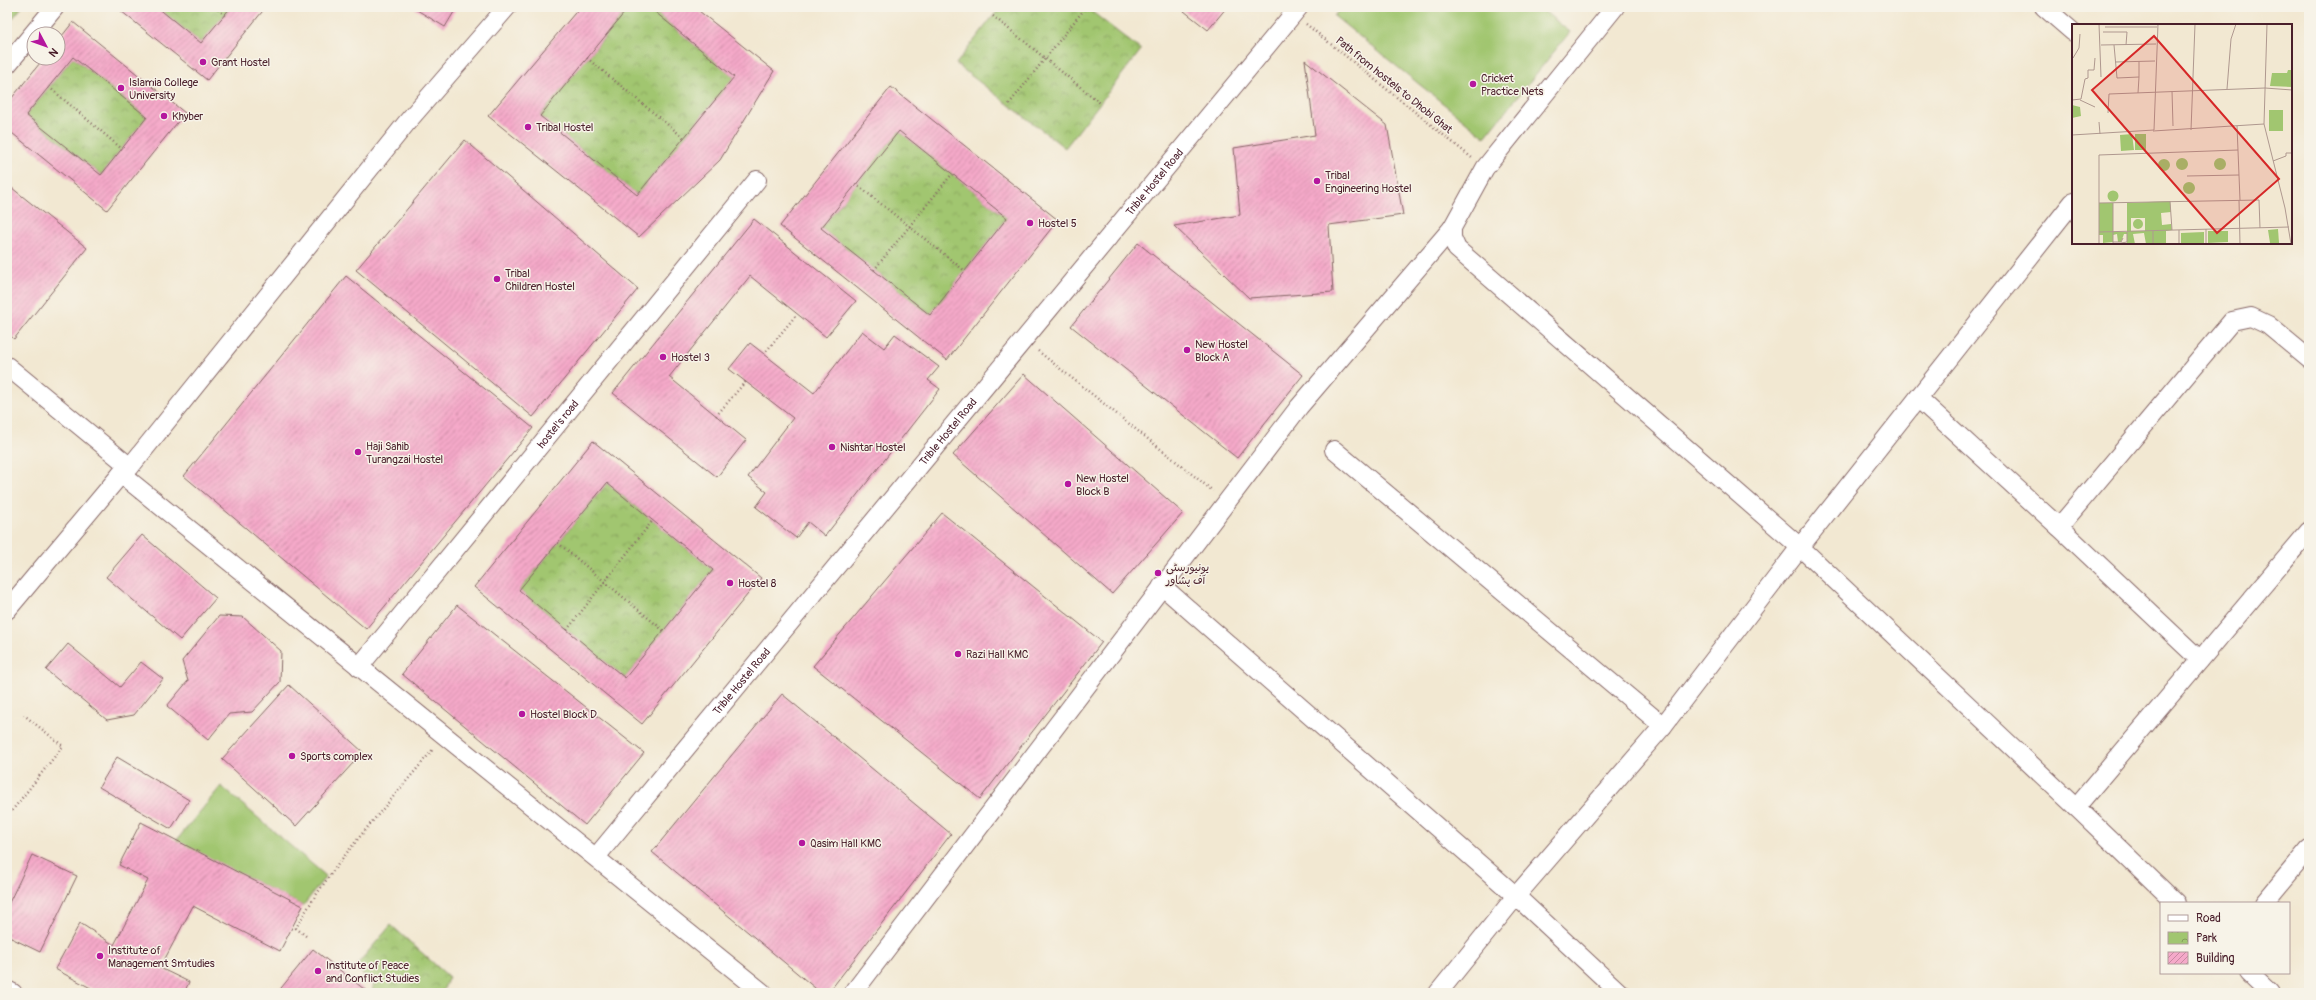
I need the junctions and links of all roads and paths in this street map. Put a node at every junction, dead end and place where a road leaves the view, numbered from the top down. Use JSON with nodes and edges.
{"nodes":[{"id":1,"x":55,"y":7,"type":"edge"},
{"id":2,"x":215,"y":7,"type":"edge"},
{"id":3,"x":507,"y":7,"type":"edge"},
{"id":4,"x":1086,"y":7,"type":"edge"},
{"id":5,"x":1615,"y":7,"type":"edge"},
{"id":6,"x":2044,"y":7,"type":"edge"},
{"id":7,"x":1296,"y":10,"type":"edge"},
{"id":8,"x":225,"y":14,"type":"dead end"},
{"id":9,"x":993,"y":16,"type":"dead end"},
{"id":10,"x":2072,"y":31,"type":"edge"},
{"id":11,"x":587,"y":58,"type":"dead end"},
{"id":12,"x":1045,"y":59,"type":"junction"},
{"id":13,"x":7,"y":65,"type":"edge"},
{"id":14,"x":49,"y":87,"type":"dead end"},
{"id":15,"x":1100,"y":103,"type":"dead end"},
{"id":16,"x":1009,"y":104,"type":"dead end"},
{"id":17,"x":684,"y":138,"type":"dead end"},
{"id":18,"x":122,"y":149,"type":"dead end"},
{"id":19,"x":1485,"y":168,"type":"junction"},
{"id":20,"x":952,"y":174,"type":"dead end"},
{"id":21,"x":757,"y":180,"type":"dead end"},
{"id":22,"x":856,"y":184,"type":"dead end"},
{"id":23,"x":2072,"y":203,"type":"edge"},
{"id":24,"x":910,"y":226,"type":"junction"},
{"id":25,"x":1452,"y":228,"type":"junction"},
{"id":26,"x":874,"y":270,"type":"dead end"},
{"id":27,"x":965,"y":271,"type":"dead end"},
{"id":28,"x":797,"y":314,"type":"dead end"},
{"id":29,"x":1024,"y":340,"type":"junction"},
{"id":30,"x":764,"y":354,"type":"dead end"},
{"id":31,"x":2309,"y":359,"type":"edge"},
{"id":32,"x":7,"y":366,"type":"edge"},
{"id":33,"x":746,"y":381,"type":"dead end"},
{"id":34,"x":1918,"y":398,"type":"junction"},
{"id":35,"x":716,"y":416,"type":"dead end"},
{"id":36,"x":1334,"y":450,"type":"dead end"},
{"id":37,"x":125,"y":470,"type":"junction"},
{"id":38,"x":1226,"y":502,"type":"junction"},
{"id":39,"x":653,"y":520,"type":"dead end"},
{"id":40,"x":2059,"y":527,"type":"junction"},
{"id":41,"x":2309,"y":531,"type":"edge"},
{"id":42,"x":558,"y":543,"type":"dead end"},
{"id":43,"x":1800,"y":547,"type":"junction"},
{"id":44,"x":605,"y":582,"type":"junction"},
{"id":45,"x":1162,"y":586,"type":"junction"},
{"id":46,"x":7,"y":610,"type":"edge"},
{"id":47,"x":568,"y":630,"type":"dead end"},
{"id":48,"x":664,"y":631,"type":"dead end"},
{"id":49,"x":2200,"y":660,"type":"junction"},
{"id":50,"x":359,"y":667,"type":"junction"},
{"id":51,"x":24,"y":714,"type":"dead end"},
{"id":52,"x":1663,"y":726,"type":"junction"},
{"id":53,"x":445,"y":735,"type":"junction"},
{"id":54,"x":2076,"y":806,"type":"junction"},
{"id":55,"x":7,"y":817,"type":"edge"},
{"id":56,"x":2309,"y":849,"type":"edge"},
{"id":57,"x":596,"y":857,"type":"junction"},
{"id":58,"x":1516,"y":896,"type":"junction"},
{"id":59,"x":2175,"y":902,"type":"edge"},
{"id":60,"x":2265,"y":902,"type":"edge"},
{"id":61,"x":306,"y":936,"type":"dead end"},
{"id":62,"x":2250,"y":974,"type":"edge"},
{"id":63,"x":7,"y":990,"type":"edge"},
{"id":64,"x":13,"y":993,"type":"edge"},
{"id":65,"x":763,"y":993,"type":"edge"},
{"id":66,"x":853,"y":993,"type":"edge"},
{"id":67,"x":1438,"y":993,"type":"edge"},
{"id":68,"x":1620,"y":993,"type":"edge"},
{"id":69,"x":2270,"y":993,"type":"edge"}],
"edges":[{"from":1,"to":13,"type":"street"},
{"from":2,"to":8,"type":"path"},
{"from":3,"to":37,"type":"street"},
{"from":4,"to":12,"type":"path"},
{"from":5,"to":19,"type":"street"},
{"from":6,"to":10,"type":"street"},
{"from":7,"to":19,"type":"path","name":"Path from hostels to Dhobi Ghat"},
{"from":7,"to":29,"type":"street","name":"Trible Hostel Road"},
{"from":9,"to":12,"type":"path"},
{"from":11,"to":17,"type":"path"},
{"from":12,"to":15,"type":"path"},
{"from":12,"to":16,"type":"path"},
{"from":14,"to":18,"type":"path"},
{"from":19,"to":25,"type":"street"},
{"from":20,"to":24,"type":"path"},
{"from":21,"to":50,"type":"street","name":"hostel's road"},
{"from":22,"to":24,"type":"path"},
{"from":23,"to":34,"type":"street"},
{"from":24,"to":26,"type":"path"},
{"from":24,"to":27,"type":"path"},
{"from":25,"to":38,"type":"street"},
{"from":25,"to":43,"type":"street"},
{"from":28,"to":30,"type":"path"},
{"from":29,"to":38,"type":"path"},
{"from":29,"to":57,"type":"street","name":"Trible Hostel Road"},
{"from":31,"to":40,"type":"street"},
{"from":32,"to":37,"type":"street"},
{"from":33,"to":35,"type":"path"},
{"from":34,"to":40,"type":"street"},
{"from":34,"to":43,"type":"street"},
{"from":36,"to":52,"type":"street"},
{"from":37,"to":46,"type":"street"},
{"from":37,"to":50,"type":"street"},
{"from":38,"to":45,"type":"street"},
{"from":39,"to":44,"type":"path"},
{"from":40,"to":49,"type":"street"},
{"from":41,"to":49,"type":"street"},
{"from":42,"to":44,"type":"path"},
{"from":43,"to":52,"type":"street"},
{"from":43,"to":54,"type":"street"},
{"from":44,"to":47,"type":"path"},
{"from":44,"to":48,"type":"path"},
{"from":45,"to":58,"type":"street"},
{"from":45,"to":66,"type":"street"},
{"from":49,"to":54,"type":"street"},
{"from":50,"to":53,"type":"street"},
{"from":51,"to":55,"type":"path"},
{"from":52,"to":58,"type":"street"},
{"from":53,"to":57,"type":"street"},
{"from":53,"to":61,"type":"path"},
{"from":54,"to":59,"type":"street"},
{"from":56,"to":60,"type":"street"},
{"from":57,"to":65,"type":"street"},
{"from":58,"to":67,"type":"street"},
{"from":58,"to":68,"type":"street"},
{"from":62,"to":69,"type":"street"},
{"from":63,"to":64,"type":"street"}]}
